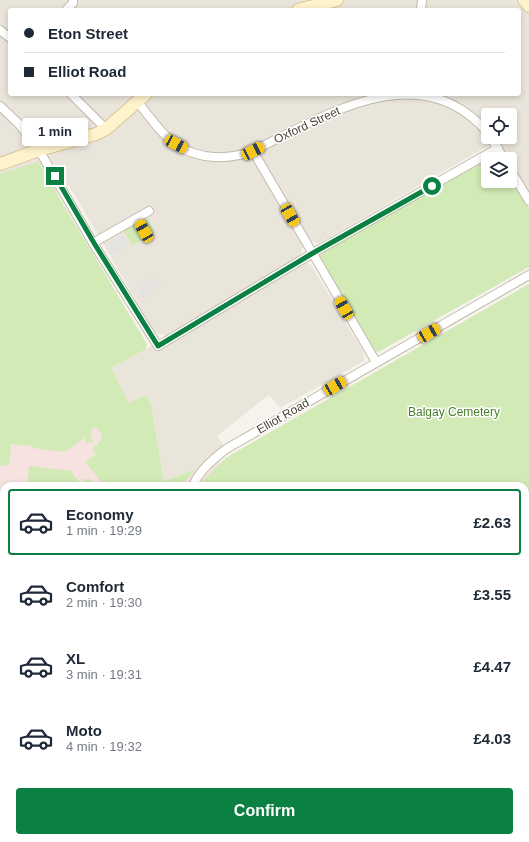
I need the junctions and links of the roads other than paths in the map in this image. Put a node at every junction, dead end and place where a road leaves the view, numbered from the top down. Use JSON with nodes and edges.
{"nodes":[{"id":1,"x":73,"y":0,"type":"edge"},
{"id":2,"x":337,"y":0,"type":"edge"},
{"id":3,"x":524,"y":0,"type":"edge"},
{"id":4,"x":529,"y":6,"type":"edge"},
{"id":5,"x":68,"y":8,"type":"edge"},
{"id":6,"x":306,"y":8,"type":"edge"},
{"id":7,"x":0,"y":30,"type":"edge"},
{"id":8,"x":8,"y":36,"type":"edge"},
{"id":9,"x":73,"y":96,"type":"edge"},
{"id":10,"x":387,"y":96,"type":"edge"},
{"id":11,"x":426,"y":96,"type":"edge"},
{"id":12,"x":142,"y":98,"type":"edge"},
{"id":13,"x":0,"y":106,"type":"edge"},
{"id":14,"x":481,"y":126,"type":"edge"},
{"id":15,"x":106,"y":129,"type":"junction"},
{"id":16,"x":495,"y":144,"type":"edge"},
{"id":17,"x":498,"y":148,"type":"junction"},
{"id":18,"x":39,"y":150,"type":"junction"},
{"id":19,"x":253,"y":151,"type":"junction"},
{"id":20,"x":500,"y":152,"type":"edge"},
{"id":21,"x":0,"y":164,"type":"edge"},
{"id":22,"x":517,"y":181,"type":"edge"},
{"id":23,"x":529,"y":201,"type":"edge"},
{"id":24,"x":149,"y":211,"type":"dead end"},
{"id":25,"x":137,"y":218,"type":"junction"},
{"id":26,"x":144,"y":231,"type":"dead end"},
{"id":27,"x":94,"y":243,"type":"junction"},
{"id":28,"x":313,"y":253,"type":"junction"},
{"id":29,"x":529,"y":275,"type":"edge"},
{"id":30,"x":376,"y":362,"type":"junction"},
{"id":31,"x":194,"y":482,"type":"edge"}],
"edges":[{"from":1,"to":5,"type":"street"},
{"from":2,"to":6,"type":"street"},
{"from":3,"to":4,"type":"street"},
{"from":7,"to":8,"type":"street"},
{"from":9,"to":15,"type":"street"},
{"from":10,"to":19,"type":"street","name":"Oxford Street"},
{"from":11,"to":14,"type":"street","name":"Oxford Street"},
{"from":12,"to":15,"type":"street"},
{"from":12,"to":19,"type":"street","name":"Oxford Street"},
{"from":13,"to":18,"type":"street"},
{"from":15,"to":18,"type":"street"},
{"from":16,"to":17,"type":"street"},
{"from":17,"to":20,"type":"street"},
{"from":17,"to":28,"type":"street"},
{"from":18,"to":21,"type":"street"},
{"from":18,"to":27,"type":"street"},
{"from":19,"to":28,"type":"street"},
{"from":22,"to":23,"type":"street"},
{"from":24,"to":25,"type":"street"},
{"from":25,"to":26,"type":"street"},
{"from":25,"to":27,"type":"street"},
{"from":27,"to":28,"type":"street"},
{"from":28,"to":30,"type":"street"},
{"from":29,"to":30,"type":"street","name":"Elliot Road"},
{"from":30,"to":31,"type":"street","name":"Elliot Road"}]}
